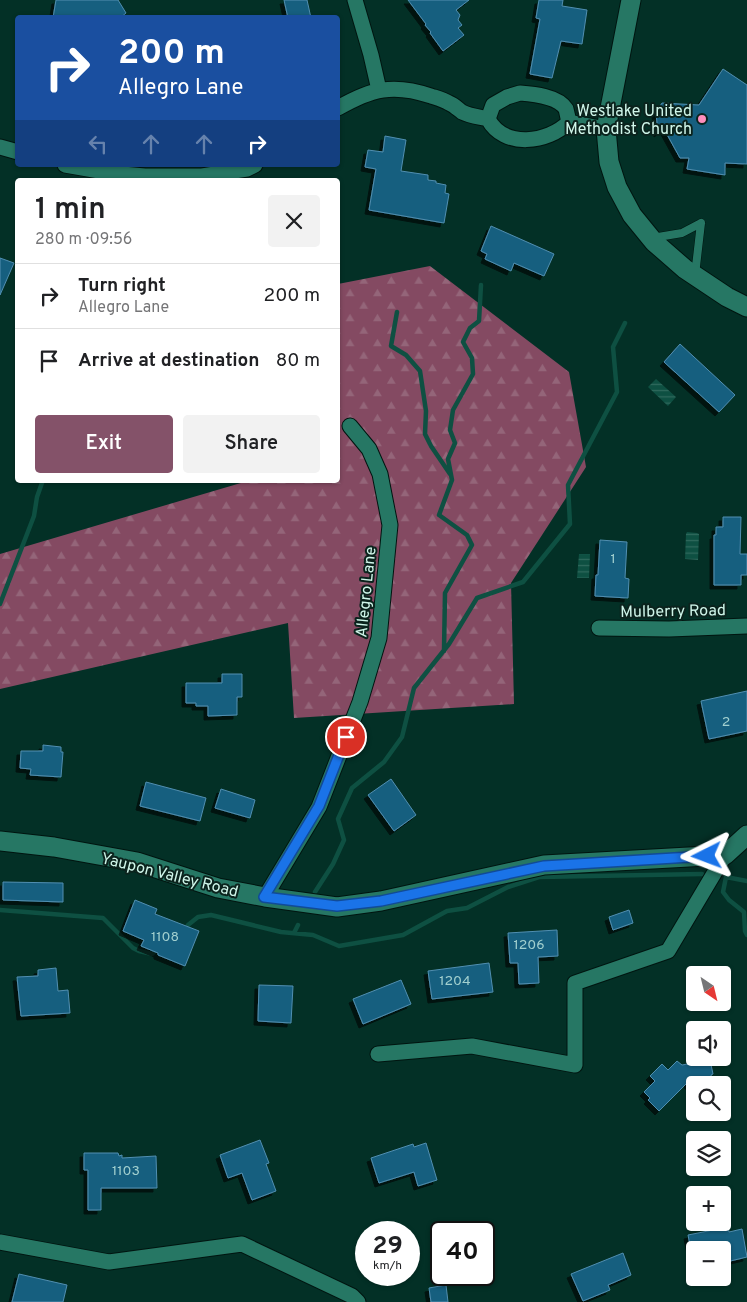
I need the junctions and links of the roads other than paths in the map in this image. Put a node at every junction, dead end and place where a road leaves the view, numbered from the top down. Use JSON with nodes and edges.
{"nodes":[{"id":1,"x":355,"y":0,"type":"edge"},
{"id":2,"x":631,"y":0,"type":"edge"},
{"id":3,"x":379,"y":90,"type":"junction"},
{"id":4,"x":340,"y":107,"type":"edge"},
{"id":5,"x":488,"y":119,"type":"junction"},
{"id":6,"x":569,"y":122,"type":"junction"},
{"id":7,"x":606,"y":128,"type":"junction"},
{"id":8,"x":0,"y":147,"type":"edge"},
{"id":9,"x":15,"y":151,"type":"edge"},
{"id":10,"x":77,"y":167,"type":"edge"},
{"id":11,"x":251,"y":167,"type":"edge"},
{"id":12,"x":650,"y":238,"type":"junction"},
{"id":13,"x":695,"y":276,"type":"junction"},
{"id":14,"x":747,"y":307,"type":"edge"},
{"id":15,"x":350,"y":426,"type":"dead end"},
{"id":16,"x":747,"y":626,"type":"edge"},
{"id":17,"x":599,"y":628,"type":"dead end"},
{"id":18,"x":747,"y":835,"type":"edge"},
{"id":19,"x":0,"y":841,"type":"edge"},
{"id":20,"x":725,"y":855,"type":"junction"},
{"id":21,"x":264,"y":897,"type":"junction"},
{"id":22,"x":378,"y":1054,"type":"dead end"},
{"id":23,"x":0,"y":1242,"type":"edge"},
{"id":24,"x":358,"y":1302,"type":"edge"}],
"edges":[{"from":1,"to":3,"type":"street"},
{"from":2,"to":7,"type":"street"},
{"from":3,"to":4,"type":"street"},
{"from":3,"to":5,"type":"street"},
{"from":5,"to":6,"type":"street"},
{"from":5,"to":6,"type":"street"},
{"from":6,"to":7,"type":"street"},
{"from":7,"to":12,"type":"street"},
{"from":8,"to":9,"type":"street"},
{"from":10,"to":11,"type":"street"},
{"from":12,"to":13,"type":"street"},
{"from":12,"to":13,"type":"lane"},
{"from":13,"to":14,"type":"street"},
{"from":15,"to":21,"type":"street","name":"Allegro Lane"},
{"from":16,"to":17,"type":"street","name":"Mulberry Road"},
{"from":18,"to":20,"type":"street"},
{"from":19,"to":21,"type":"street","name":"Yaupon Valley Road"},
{"from":20,"to":21,"type":"street","name":"Yaupon Valley Road"},
{"from":20,"to":22,"type":"street"},
{"from":23,"to":24,"type":"street"}]}
